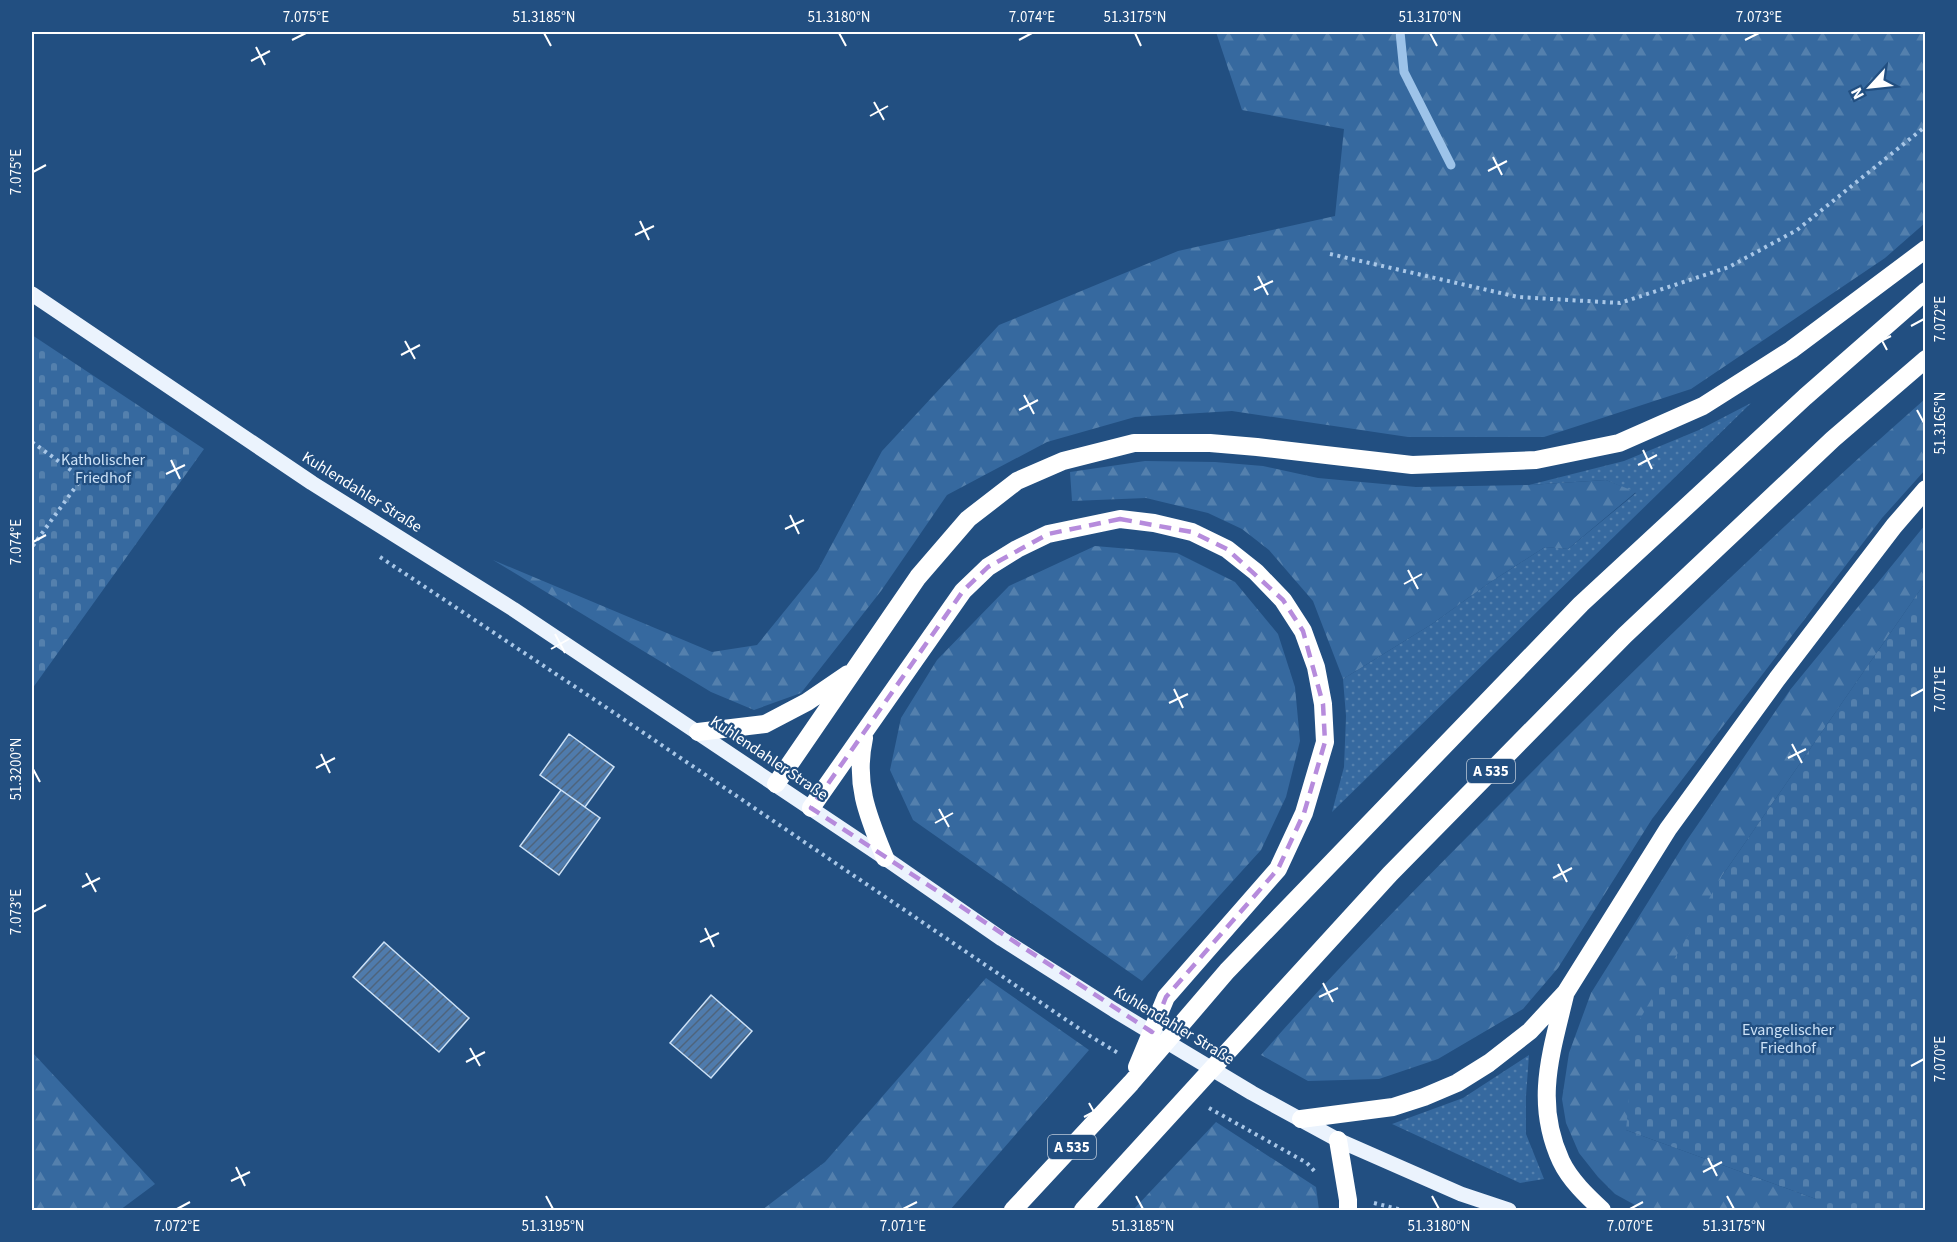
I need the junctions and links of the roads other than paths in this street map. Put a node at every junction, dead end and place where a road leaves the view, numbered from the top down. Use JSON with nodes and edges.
{"nodes":[{"id":1,"x":1926,"y":249,"type":"edge"},
{"id":2,"x":1926,"y":291,"type":"edge"},
{"id":3,"x":32,"y":294,"type":"edge"},
{"id":4,"x":1926,"y":359,"type":"edge"},
{"id":5,"x":1926,"y":489,"type":"edge"},
{"id":6,"x":855,"y":670,"type":"junction"},
{"id":7,"x":865,"y":731,"type":"junction"},
{"id":8,"x":698,"y":732,"type":"junction"},
{"id":9,"x":776,"y":784,"type":"junction"},
{"id":10,"x":811,"y":808,"type":"junction"},
{"id":11,"x":885,"y":858,"type":"junction"},
{"id":12,"x":1566,"y":992,"type":"junction"},
{"id":13,"x":1131,"y":1083,"type":"junction"},
{"id":14,"x":1301,"y":1119,"type":"junction"},
{"id":15,"x":1338,"y":1140,"type":"junction"},
{"id":16,"x":1348,"y":1205,"type":"edge"},
{"id":17,"x":1013,"y":1210,"type":"edge"},
{"id":18,"x":1083,"y":1210,"type":"edge"},
{"id":19,"x":1509,"y":1210,"type":"edge"},
{"id":20,"x":1602,"y":1210,"type":"edge"}],
"edges":[{"from":1,"to":6,"type":"highway"},
{"from":2,"to":13,"type":"highway","number":"A 535"},
{"from":3,"to":8,"type":"main road","name":"Kuhlendahler Straße"},
{"from":4,"to":18,"type":"highway","number":"A 535"},
{"from":5,"to":12,"type":"highway"},
{"from":6,"to":8,"type":"highway"},
{"from":6,"to":9,"type":"highway"},
{"from":7,"to":10,"type":"highway"},
{"from":7,"to":11,"type":"highway"},
{"from":7,"to":13,"type":"highway"},
{"from":8,"to":9,"type":"main road","name":"Kuhlendahler Straße"},
{"from":9,"to":10,"type":"main road","name":"Kuhlendahler Straße"},
{"from":10,"to":11,"type":"main road","name":"Kuhlendahler Straße"},
{"from":11,"to":14,"type":"main road","name":"Kuhlendahler Straße"},
{"from":12,"to":14,"type":"highway"},
{"from":12,"to":20,"type":"highway"},
{"from":13,"to":17,"type":"highway","number":"A 535"},
{"from":14,"to":15,"type":"main road","name":"Kuhlendahler Straße"},
{"from":15,"to":16,"type":"highway"},
{"from":15,"to":19,"type":"main road","name":"Kuhlendahler Straße"}]}
